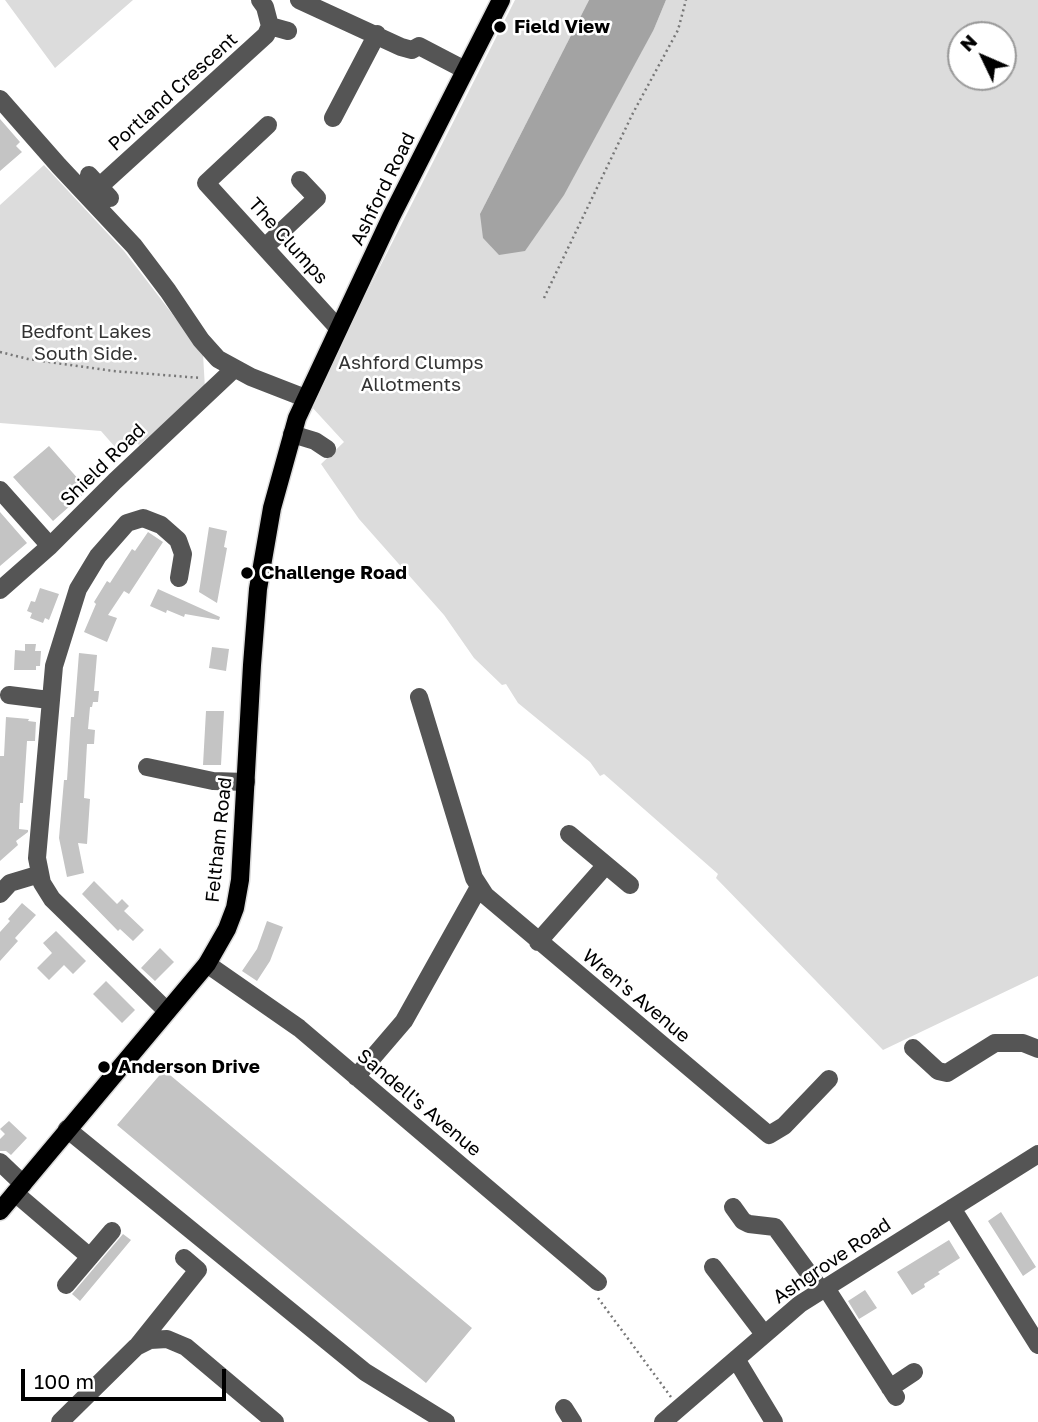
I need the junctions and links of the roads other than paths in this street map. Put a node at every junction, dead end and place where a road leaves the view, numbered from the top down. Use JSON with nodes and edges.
{"nodes":[{"id":1,"x":260,"y":0,"type":"edge"},
{"id":2,"x":299,"y":0,"type":"edge"},
{"id":3,"x":501,"y":0,"type":"edge"},
{"id":4,"x":270,"y":26,"type":"junction"},
{"id":5,"x":288,"y":31,"type":"dead end"},
{"id":6,"x":377,"y":34,"type":"junction"},
{"id":7,"x":465,"y":71,"type":"junction"},
{"id":8,"x":3,"y":100,"type":"edge"},
{"id":9,"x":333,"y":118,"type":"dead end"},
{"id":10,"x":268,"y":125,"type":"dead end"},
{"id":11,"x":300,"y":180,"type":"dead end"},
{"id":12,"x":100,"y":186,"type":"dead end"},
{"id":13,"x":265,"y":247,"type":"junction"},
{"id":14,"x":338,"y":328,"type":"junction"},
{"id":15,"x":234,"y":369,"type":"junction"},
{"id":16,"x":305,"y":398,"type":"junction"},
{"id":17,"x":292,"y":434,"type":"junction"},
{"id":18,"x":327,"y":449,"type":"dead end"},
{"id":19,"x":0,"y":490,"type":"edge"},
{"id":20,"x":50,"y":546,"type":"junction"},
{"id":21,"x":179,"y":578,"type":"dead end"},
{"id":22,"x":0,"y":590,"type":"edge"},
{"id":23,"x":9,"y":695,"type":"dead end"},
{"id":24,"x":419,"y":697,"type":"dead end"},
{"id":25,"x":49,"y":700,"type":"junction"},
{"id":26,"x":147,"y":767,"type":"dead end"},
{"id":27,"x":246,"y":782,"type":"junction"},
{"id":28,"x":569,"y":834,"type":"dead end"},
{"id":29,"x":606,"y":865,"type":"junction"},
{"id":30,"x":40,"y":874,"type":"junction"},
{"id":31,"x":630,"y":885,"type":"dead end"},
{"id":32,"x":479,"y":887,"type":"junction"},
{"id":33,"x":0,"y":894,"type":"edge"},
{"id":34,"x":538,"y":942,"type":"junction"},
{"id":35,"x":207,"y":964,"type":"junction"},
{"id":36,"x":167,"y":1011,"type":"junction"},
{"id":37,"x":913,"y":1048,"type":"dead end"},
{"id":38,"x":1038,"y":1049,"type":"edge"},
{"id":39,"x":356,"y":1077,"type":"junction"},
{"id":40,"x":829,"y":1079,"type":"dead end"},
{"id":41,"x":67,"y":1129,"type":"junction"},
{"id":42,"x":1038,"y":1154,"type":"edge"},
{"id":43,"x":0,"y":1162,"type":"edge"},
{"id":44,"x":19,"y":1189,"type":"junction"},
{"id":45,"x":733,"y":1207,"type":"dead end"},
{"id":46,"x":952,"y":1208,"type":"junction"},
{"id":47,"x":0,"y":1211,"type":"edge"},
{"id":48,"x":112,"y":1231,"type":"dead end"},
{"id":49,"x":90,"y":1257,"type":"junction"},
{"id":50,"x":184,"y":1258,"type":"dead end"},
{"id":51,"x":713,"y":1266,"type":"dead end"},
{"id":52,"x":598,"y":1282,"type":"road end"},
{"id":53,"x":66,"y":1285,"type":"dead end"},
{"id":54,"x":824,"y":1289,"type":"junction"},
{"id":55,"x":163,"y":1314,"type":"junction"},
{"id":56,"x":764,"y":1334,"type":"junction"},
{"id":57,"x":1038,"y":1345,"type":"edge"},
{"id":58,"x":186,"y":1347,"type":"junction"},
{"id":59,"x":136,"y":1348,"type":"junction"},
{"id":60,"x":736,"y":1359,"type":"junction"},
{"id":61,"x":914,"y":1372,"type":"dead end"},
{"id":62,"x":674,"y":1417,"type":"edge"},
{"id":63,"x":60,"y":1422,"type":"edge"},
{"id":64,"x":275,"y":1422,"type":"edge"},
{"id":65,"x":446,"y":1422,"type":"edge"},
{"id":66,"x":774,"y":1422,"type":"edge"}],
"edges":[{"from":1,"to":4,"type":"street"},
{"from":2,"to":6,"type":"street"},
{"from":3,"to":7,"type":"main road","name":"Ashford Road"},
{"from":4,"to":5,"type":"street"},
{"from":4,"to":12,"type":"street","name":"Portland Crescent"},
{"from":6,"to":7,"type":"street"},
{"from":6,"to":9,"type":"street"},
{"from":7,"to":14,"type":"main road","name":"Ashford Road"},
{"from":8,"to":15,"type":"street"},
{"from":10,"to":13,"type":"street","name":"The Clumps"},
{"from":11,"to":13,"type":"street"},
{"from":13,"to":14,"type":"street","name":"The Clumps"},
{"from":14,"to":16,"type":"main road","name":"Ashford Road"},
{"from":15,"to":16,"type":"street"},
{"from":15,"to":20,"type":"street","name":"Shield Road"},
{"from":16,"to":17,"type":"main road","name":"Feltham Road"},
{"from":17,"to":18,"type":"street"},
{"from":17,"to":27,"type":"main road","name":"Feltham Road"},
{"from":19,"to":20,"type":"street"},
{"from":20,"to":22,"type":"street","name":"Shield Road"},
{"from":21,"to":25,"type":"street"},
{"from":23,"to":25,"type":"street"},
{"from":24,"to":32,"type":"street","name":"Wren's Avenue"},
{"from":25,"to":30,"type":"street"},
{"from":26,"to":27,"type":"street"},
{"from":27,"to":35,"type":"main road","name":"Feltham Road"},
{"from":28,"to":29,"type":"street"},
{"from":29,"to":31,"type":"street"},
{"from":29,"to":34,"type":"street"},
{"from":30,"to":33,"type":"street"},
{"from":30,"to":36,"type":"street"},
{"from":32,"to":34,"type":"street","name":"Wren's Avenue"},
{"from":32,"to":39,"type":"street"},
{"from":34,"to":40,"type":"street","name":"Wren's Avenue"},
{"from":35,"to":36,"type":"main road","name":"Feltham Road"},
{"from":35,"to":39,"type":"street","name":"Sandell's Avenue"},
{"from":36,"to":41,"type":"main road","name":"Feltham Road"},
{"from":37,"to":38,"type":"street"},
{"from":39,"to":52,"type":"street","name":"Sandell's Avenue"},
{"from":41,"to":44,"type":"main road","name":"Feltham Road"},
{"from":41,"to":65,"type":"street"},
{"from":42,"to":46,"type":"street","name":"Ashgrove Road"},
{"from":43,"to":44,"type":"street"},
{"from":44,"to":47,"type":"main road","name":"Feltham Road"},
{"from":44,"to":49,"type":"street"},
{"from":45,"to":54,"type":"street"},
{"from":46,"to":54,"type":"street","name":"Ashgrove Road"},
{"from":46,"to":57,"type":"street"},
{"from":48,"to":49,"type":"street"},
{"from":49,"to":53,"type":"street"},
{"from":50,"to":55,"type":"street"},
{"from":51,"to":56,"type":"street"},
{"from":54,"to":56,"type":"street","name":"Ashgrove Road"},
{"from":54,"to":61,"type":"street"},
{"from":55,"to":58,"type":"street"},
{"from":55,"to":59,"type":"street"},
{"from":56,"to":60,"type":"street","name":"Ashgrove Road"},
{"from":58,"to":59,"type":"street"},
{"from":58,"to":64,"type":"street"},
{"from":59,"to":63,"type":"street"},
{"from":60,"to":62,"type":"street","name":"Ashgrove Road"},
{"from":60,"to":66,"type":"street"}]}
